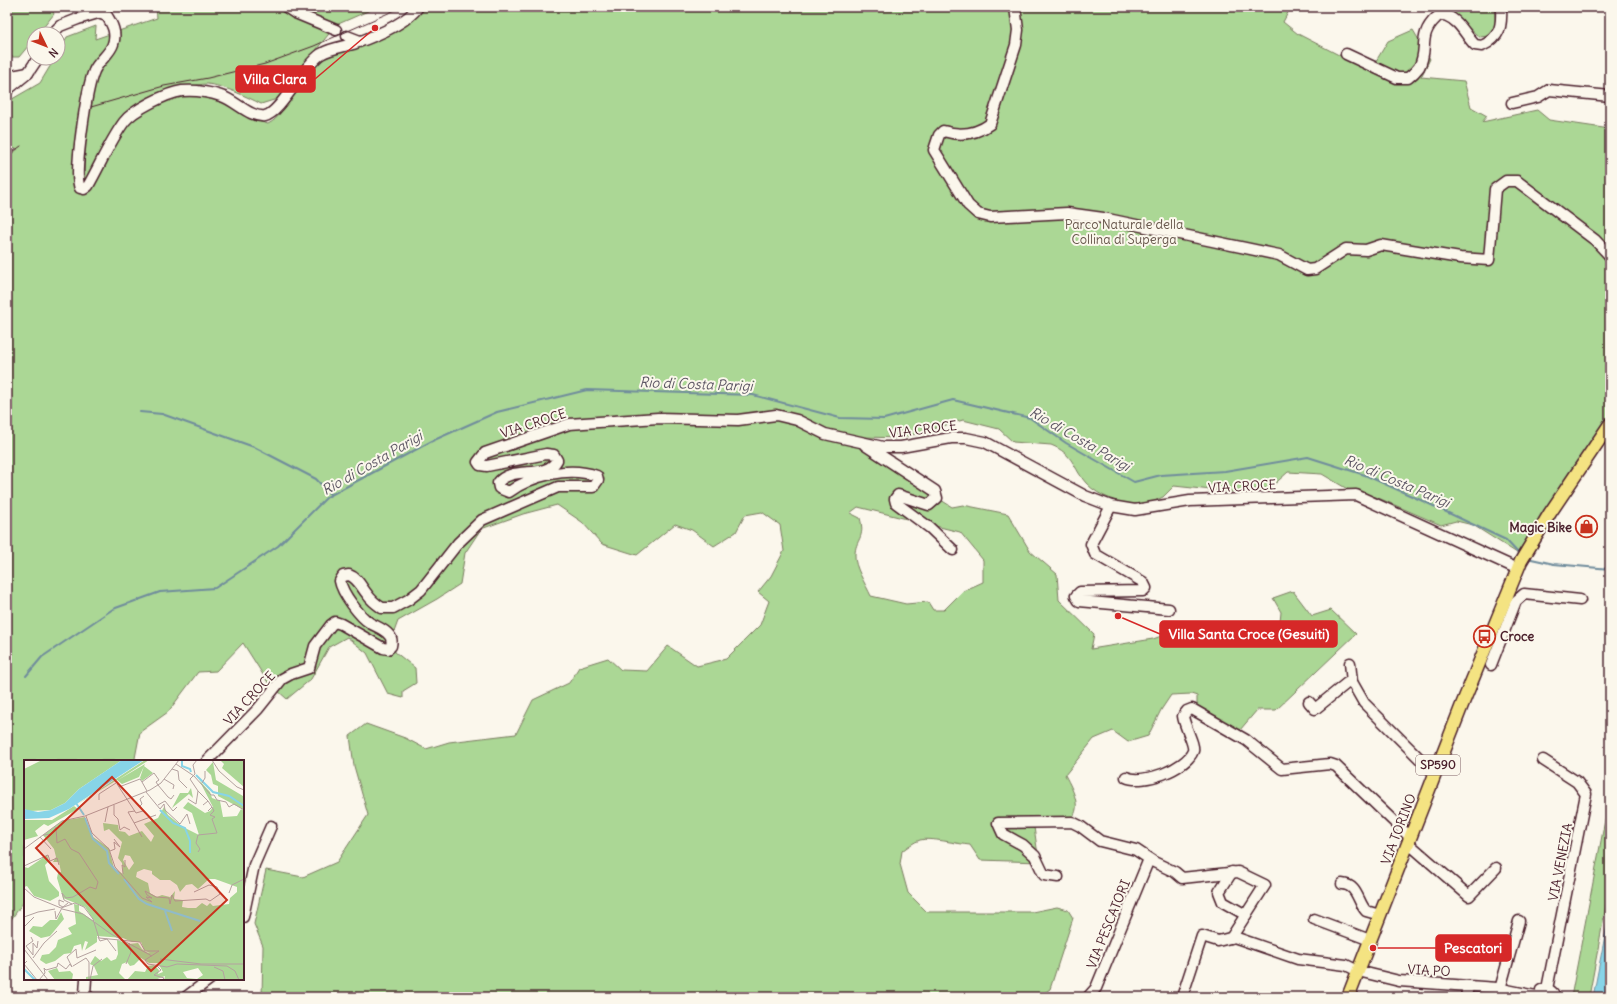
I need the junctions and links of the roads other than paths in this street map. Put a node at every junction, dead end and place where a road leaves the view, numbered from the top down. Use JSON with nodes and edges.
{"nodes":[{"id":1,"x":286,"y":7,"type":"edge"},
{"id":2,"x":418,"y":7,"type":"edge"},
{"id":3,"x":1015,"y":7,"type":"edge"},
{"id":4,"x":1500,"y":7,"type":"edge"},
{"id":5,"x":60,"y":26,"type":"edge"},
{"id":6,"x":336,"y":30,"type":"dead end"},
{"id":7,"x":347,"y":36,"type":"dead end"},
{"id":8,"x":360,"y":41,"type":"junction"},
{"id":9,"x":1346,"y":54,"type":"dead end"},
{"id":10,"x":33,"y":66,"type":"edge"},
{"id":11,"x":28,"y":74,"type":"junction"},
{"id":12,"x":7,"y":77,"type":"edge"},
{"id":13,"x":7,"y":90,"type":"edge"},
{"id":14,"x":1610,"y":96,"type":"edge"},
{"id":15,"x":1512,"y":103,"type":"dead end"},
{"id":16,"x":1610,"y":256,"type":"edge"},
{"id":17,"x":1610,"y":424,"type":"edge"},
{"id":18,"x":863,"y":442,"type":"junction"},
{"id":19,"x":1111,"y":506,"type":"junction"},
{"id":20,"x":952,"y":550,"type":"dead end"},
{"id":21,"x":1521,"y":561,"type":"junction"},
{"id":22,"x":1580,"y":600,"type":"dead end"},
{"id":23,"x":1169,"y":609,"type":"dead end"},
{"id":24,"x":1495,"y":638,"type":"junction"},
{"id":25,"x":1350,"y":663,"type":"dead end"},
{"id":26,"x":1491,"y":666,"type":"dead end"},
{"id":27,"x":1352,"y":682,"type":"junction"},
{"id":28,"x":1309,"y":702,"type":"dead end"},
{"id":29,"x":208,"y":760,"type":"edge"},
{"id":30,"x":1543,"y":760,"type":"dead end"},
{"id":31,"x":1435,"y":774,"type":"junction"},
{"id":32,"x":1126,"y":777,"type":"dead end"},
{"id":33,"x":271,"y":826,"type":"dead end"},
{"id":34,"x":1409,"y":840,"type":"junction"},
{"id":35,"x":1149,"y":859,"type":"junction"},
{"id":36,"x":1496,"y":868,"type":"dead end"},
{"id":37,"x":1232,"y":872,"type":"junction"},
{"id":38,"x":1058,"y":877,"type":"dead end"},
{"id":39,"x":1342,"y":884,"type":"dead end"},
{"id":40,"x":244,"y":912,"type":"edge"},
{"id":41,"x":1246,"y":915,"type":"junction"},
{"id":42,"x":1380,"y":915,"type":"junction"},
{"id":43,"x":1314,"y":919,"type":"dead end"},
{"id":44,"x":1519,"y":921,"type":"dead end"},
{"id":45,"x":1231,"y":938,"type":"junction"},
{"id":46,"x":1370,"y":940,"type":"junction"},
{"id":47,"x":1358,"y":971,"type":"junction"},
{"id":48,"x":86,"y":980,"type":"edge"},
{"id":49,"x":209,"y":980,"type":"edge"},
{"id":50,"x":1468,"y":986,"type":"junction"},
{"id":51,"x":1547,"y":989,"type":"junction"},
{"id":52,"x":1506,"y":993,"type":"edge"},
{"id":53,"x":89,"y":997,"type":"edge"},
{"id":54,"x":186,"y":997,"type":"edge"},
{"id":55,"x":1088,"y":997,"type":"edge"},
{"id":56,"x":1182,"y":997,"type":"edge"},
{"id":57,"x":1348,"y":997,"type":"edge"},
{"id":58,"x":1466,"y":997,"type":"edge"},
{"id":59,"x":1536,"y":997,"type":"edge"},
{"id":60,"x":1555,"y":997,"type":"edge"}],
"edges":[{"from":1,"to":6,"type":"street"},
{"from":2,"to":8,"type":"street"},
{"from":3,"to":16,"type":"street"},
{"from":4,"to":9,"type":"street"},
{"from":5,"to":8,"type":"street"},
{"from":7,"to":8,"type":"street"},
{"from":10,"to":11,"type":"street"},
{"from":11,"to":12,"type":"street"},
{"from":11,"to":13,"type":"street"},
{"from":14,"to":15,"type":"street"},
{"from":17,"to":21,"type":"main road","number":"SP590"},
{"from":18,"to":19,"type":"street","name":"VIA CROCE"},
{"from":18,"to":20,"type":"street"},
{"from":18,"to":29,"type":"street","name":"VIA CROCE"},
{"from":19,"to":21,"type":"street","name":"VIA CROCE"},
{"from":19,"to":23,"type":"street"},
{"from":21,"to":24,"type":"main road","name":"VIA TORINO","number":"SP590"},
{"from":22,"to":24,"type":"street"},
{"from":24,"to":26,"type":"street"},
{"from":24,"to":31,"type":"main road","name":"VIA TORINO","number":"SP590"},
{"from":25,"to":27,"type":"street"},
{"from":27,"to":28,"type":"street"},
{"from":27,"to":31,"type":"street"},
{"from":30,"to":51,"type":"street","name":"VIA VENEZIA"},
{"from":31,"to":34,"type":"main road","name":"VIA TORINO","number":"SP590"},
{"from":32,"to":34,"type":"street"},
{"from":33,"to":40,"type":"street"},
{"from":34,"to":36,"type":"street"},
{"from":34,"to":42,"type":"main road","name":"VIA TORINO","number":"SP590"},
{"from":35,"to":37,"type":"street"},
{"from":35,"to":38,"type":"street"},
{"from":35,"to":55,"type":"street","name":"VIA PESCATORI"},
{"from":37,"to":41,"type":"street"},
{"from":37,"to":41,"type":"street"},
{"from":39,"to":42,"type":"street"},
{"from":41,"to":45,"type":"street"},
{"from":42,"to":46,"type":"main road","name":"VIA TORINO","number":"SP590"},
{"from":43,"to":46,"type":"street"},
{"from":44,"to":52,"type":"street"},
{"from":45,"to":47,"type":"street"},
{"from":45,"to":56,"type":"street"},
{"from":46,"to":47,"type":"main road","name":"VIA TORINO","number":"SP590"},
{"from":47,"to":50,"type":"street","name":"VIA PO"},
{"from":47,"to":57,"type":"main road","name":"VIA TORINO","number":"SP590"},
{"from":48,"to":53,"type":"street"},
{"from":49,"to":54,"type":"street"},
{"from":50,"to":52,"type":"street","name":"VIA PO"},
{"from":50,"to":58,"type":"street"},
{"from":51,"to":59,"type":"street"},
{"from":51,"to":60,"type":"street"},
{"from":52,"to":59,"type":"street","name":"VIA PO"}]}
